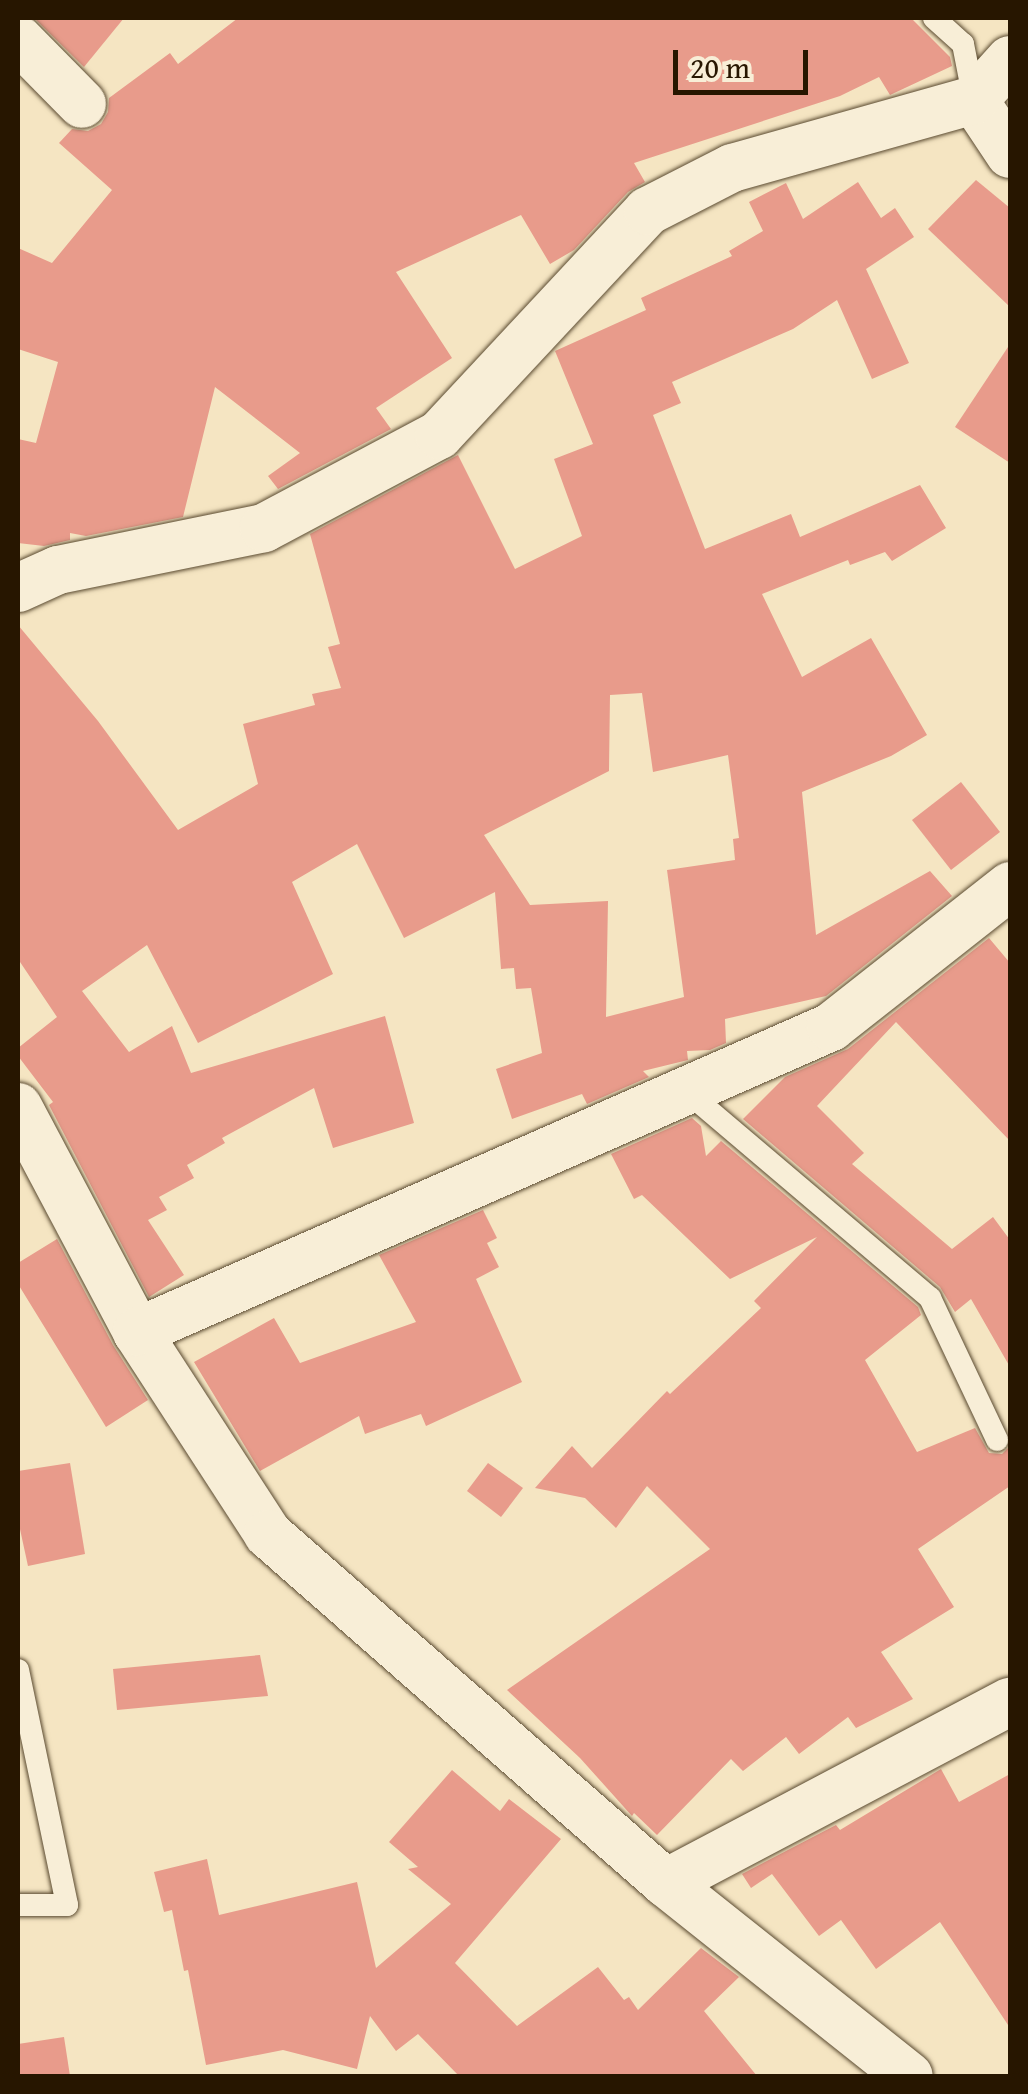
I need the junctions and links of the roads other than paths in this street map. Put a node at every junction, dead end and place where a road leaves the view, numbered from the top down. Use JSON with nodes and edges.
{"nodes":[{"id":1,"x":934,"y":18,"type":"edge"},
{"id":2,"x":18,"y":38,"type":"edge"},
{"id":3,"x":1010,"y":60,"type":"edge"},
{"id":4,"x":974,"y":100,"type":"junction"},
{"id":5,"x":82,"y":104,"type":"dead end"},
{"id":6,"x":1010,"y":154,"type":"edge"},
{"id":7,"x":18,"y":588,"type":"edge"},
{"id":8,"x":1010,"y":886,"type":"edge"},
{"id":9,"x":686,"y":1091,"type":"junction"},
{"id":10,"x":18,"y":1107,"type":"edge"},
{"id":11,"x":137,"y":1332,"type":"junction"},
{"id":12,"x":997,"y":1440,"type":"dead end"},
{"id":13,"x":18,"y":1670,"type":"edge"},
{"id":14,"x":1010,"y":1702,"type":"edge"},
{"id":15,"x":666,"y":1884,"type":"junction"},
{"id":16,"x":18,"y":1906,"type":"edge"},
{"id":17,"x":909,"y":2076,"type":"edge"}],
"edges":[{"from":1,"to":4,"type":"lane"},
{"from":2,"to":5,"type":"street"},
{"from":3,"to":4,"type":"street"},
{"from":4,"to":6,"type":"street"},
{"from":4,"to":7,"type":"street"},
{"from":8,"to":9,"type":"street"},
{"from":9,"to":11,"type":"street"},
{"from":9,"to":12,"type":"lane"},
{"from":10,"to":11,"type":"street"},
{"from":11,"to":15,"type":"street"},
{"from":13,"to":16,"type":"lane"},
{"from":14,"to":15,"type":"street"},
{"from":15,"to":17,"type":"street"}]}
